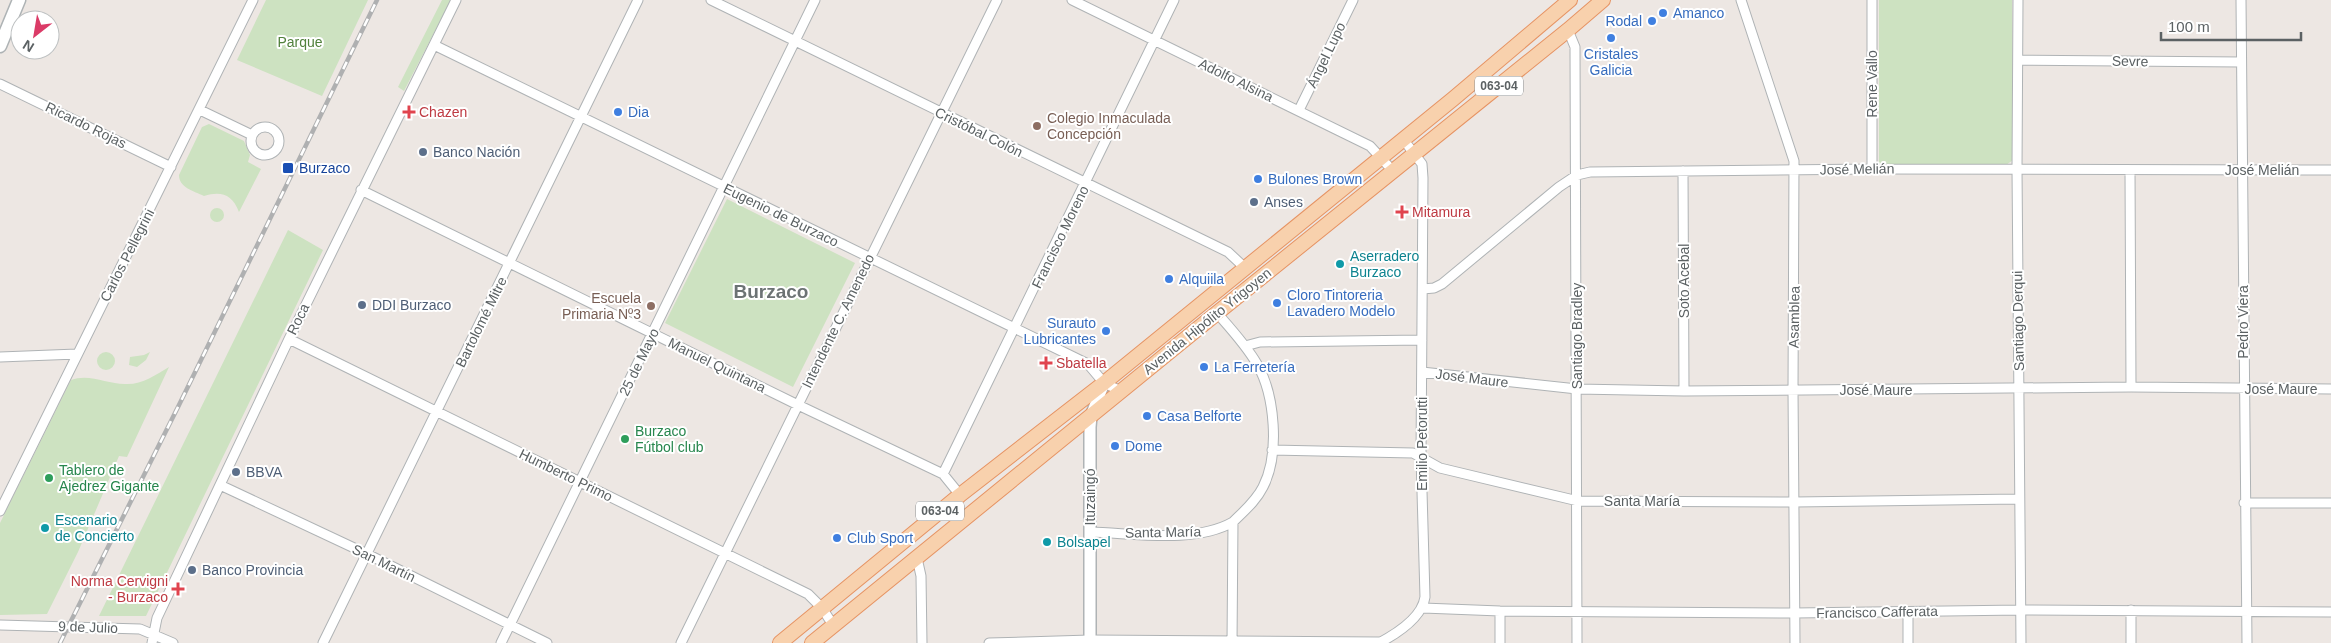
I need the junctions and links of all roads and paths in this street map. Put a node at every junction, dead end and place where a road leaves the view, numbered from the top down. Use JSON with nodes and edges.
{"nodes":[{"id":1,"x":19,"y":0,"type":"edge"},
{"id":2,"x":253,"y":0,"type":"edge"},
{"id":3,"x":456,"y":0,"type":"edge"},
{"id":4,"x":638,"y":0,"type":"edge"},
{"id":5,"x":711,"y":0,"type":"edge"},
{"id":6,"x":815,"y":0,"type":"edge"},
{"id":7,"x":996,"y":0,"type":"edge"},
{"id":8,"x":1072,"y":0,"type":"edge"},
{"id":9,"x":1174,"y":0,"type":"edge"},
{"id":10,"x":1353,"y":0,"type":"edge"},
{"id":11,"x":1570,"y":0,"type":"edge"},
{"id":12,"x":1602,"y":0,"type":"edge"},
{"id":13,"x":1741,"y":0,"type":"edge"},
{"id":14,"x":1872,"y":0,"type":"edge"},
{"id":15,"x":2018,"y":0,"type":"edge"},
{"id":16,"x":2241,"y":0,"type":"edge"},
{"id":17,"x":1568,"y":30,"type":"junction"},
{"id":18,"x":1155,"y":40,"type":"junction"},
{"id":19,"x":795,"y":42,"type":"junction"},
{"id":20,"x":434,"y":45,"type":"junction"},
{"id":21,"x":0,"y":46,"type":"edge"},
{"id":22,"x":2018,"y":60,"type":"junction"},
{"id":23,"x":2241,"y":62,"type":"junction"},
{"id":24,"x":0,"y":84,"type":"edge"},
{"id":25,"x":200,"y":110,"type":"junction"},
{"id":26,"x":1299,"y":110,"type":"junction"},
{"id":27,"x":940,"y":113,"type":"junction"},
{"id":28,"x":582,"y":116,"type":"junction"},
{"id":29,"x":252,"y":135,"type":"dead end"},
{"id":30,"x":1403,"y":139,"type":"junction"},
{"id":31,"x":1415,"y":154,"type":"junction"},
{"id":32,"x":1382,"y":156,"type":"junction"},
{"id":33,"x":171,"y":167,"type":"junction"},
{"id":34,"x":1872,"y":169,"type":"junction"},
{"id":35,"x":2017,"y":169,"type":"junction"},
{"id":36,"x":1795,"y":170,"type":"junction"},
{"id":37,"x":2130,"y":170,"type":"junction"},
{"id":38,"x":2242,"y":170,"type":"junction"},
{"id":39,"x":2331,"y":170,"type":"edge"},
{"id":40,"x":1393,"y":171,"type":"junction"},
{"id":41,"x":1683,"y":171,"type":"junction"},
{"id":42,"x":1577,"y":175,"type":"junction"},
{"id":43,"x":1086,"y":184,"type":"junction"},
{"id":44,"x":724,"y":187,"type":"junction"},
{"id":45,"x":361,"y":190,"type":"junction"},
{"id":46,"x":869,"y":258,"type":"junction"},
{"id":47,"x":509,"y":264,"type":"junction"},
{"id":48,"x":1244,"y":267,"type":"junction"},
{"id":49,"x":1422,"y":289,"type":"junction"},
{"id":50,"x":1216,"y":313,"type":"junction"},
{"id":51,"x":1016,"y":328,"type":"junction"},
{"id":52,"x":654,"y":333,"type":"junction"},
{"id":53,"x":288,"y":339,"type":"junction"},
{"id":54,"x":1422,"y":340,"type":"junction"},
{"id":55,"x":1245,"y":346,"type":"junction"},
{"id":56,"x":77,"y":354,"type":"junction"},
{"id":57,"x":0,"y":357,"type":"edge"},
{"id":58,"x":1422,"y":372,"type":"junction"},
{"id":59,"x":1104,"y":383,"type":"junction"},
{"id":60,"x":2131,"y":387,"type":"junction"},
{"id":61,"x":2243,"y":388,"type":"junction"},
{"id":62,"x":1577,"y":389,"type":"junction"},
{"id":63,"x":2019,"y":389,"type":"junction"},
{"id":64,"x":2331,"y":389,"type":"edge"},
{"id":65,"x":1793,"y":390,"type":"junction"},
{"id":66,"x":1121,"y":391,"type":"junction"},
{"id":67,"x":1684,"y":391,"type":"junction"},
{"id":68,"x":796,"y":404,"type":"junction"},
{"id":69,"x":437,"y":412,"type":"junction"},
{"id":70,"x":1091,"y":416,"type":"junction"},
{"id":71,"x":1272,"y":450,"type":"junction"},
{"id":72,"x":1421,"y":456,"type":"junction"},
{"id":73,"x":943,"y":474,"type":"junction"},
{"id":74,"x":580,"y":482,"type":"junction"},
{"id":75,"x":220,"y":485,"type":"junction"},
{"id":76,"x":960,"y":495,"type":"junction"},
{"id":77,"x":2019,"y":499,"type":"junction"},
{"id":78,"x":1578,"y":501,"type":"junction"},
{"id":79,"x":1795,"y":502,"type":"junction"},
{"id":80,"x":2244,"y":503,"type":"junction"},
{"id":81,"x":2331,"y":503,"type":"edge"},
{"id":82,"x":0,"y":510,"type":"edge"},
{"id":83,"x":1233,"y":522,"type":"junction"},
{"id":84,"x":1090,"y":532,"type":"junction"},
{"id":85,"x":726,"y":552,"type":"junction"},
{"id":86,"x":366,"y":554,"type":"junction"},
{"id":87,"x":917,"y":558,"type":"junction"},
{"id":88,"x":822,"y":608,"type":"junction"},
{"id":89,"x":1423,"y":608,"type":"junction"},
{"id":90,"x":2021,"y":610,"type":"junction"},
{"id":91,"x":2131,"y":610,"type":"junction"},
{"id":92,"x":1500,"y":611,"type":"junction"},
{"id":93,"x":2247,"y":611,"type":"junction"},
{"id":94,"x":1577,"y":612,"type":"junction"},
{"id":95,"x":1908,"y":612,"type":"junction"},
{"id":96,"x":2331,"y":612,"type":"edge"},
{"id":97,"x":1795,"y":613,"type":"junction"},
{"id":98,"x":0,"y":625,"type":"edge"},
{"id":99,"x":510,"y":625,"type":"junction"},
{"id":100,"x":833,"y":625,"type":"junction"},
{"id":101,"x":152,"y":633,"type":"junction"},
{"id":102,"x":1090,"y":642,"type":"edge"},
{"id":103,"x":1232,"y":642,"type":"edge"},
{"id":104,"x":152,"y":643,"type":"edge"},
{"id":105,"x":173,"y":643,"type":"edge"},
{"id":106,"x":323,"y":643,"type":"edge"},
{"id":107,"x":501,"y":643,"type":"edge"},
{"id":108,"x":547,"y":643,"type":"edge"},
{"id":109,"x":680,"y":643,"type":"edge"},
{"id":110,"x":780,"y":643,"type":"edge"},
{"id":111,"x":812,"y":643,"type":"edge"},
{"id":112,"x":922,"y":643,"type":"edge"},
{"id":113,"x":989,"y":643,"type":"edge"},
{"id":114,"x":1379,"y":643,"type":"edge"},
{"id":115,"x":1500,"y":643,"type":"edge"},
{"id":116,"x":1577,"y":643,"type":"edge"},
{"id":117,"x":1796,"y":643,"type":"edge"},
{"id":118,"x":1908,"y":643,"type":"edge"},
{"id":119,"x":2021,"y":643,"type":"edge"},
{"id":120,"x":2131,"y":643,"type":"edge"},
{"id":121,"x":2246,"y":643,"type":"edge"}],
"edges":[{"from":1,"to":21,"type":"main road"},
{"from":2,"to":25,"type":"street","name":"Carlos Pellegrini"},
{"from":3,"to":20,"type":"street","name":"Roca"},
{"from":4,"to":28,"type":"street","name":"Bartolomé Mitre"},
{"from":5,"to":19,"type":"street","name":"Cristóbal Colón"},
{"from":6,"to":19,"type":"street","name":"25 de Mayo"},
{"from":7,"to":27,"type":"street","name":"Intendente C. Amenedo"},
{"from":8,"to":18,"type":"street","name":"Adolfo Alsina"},
{"from":9,"to":18,"type":"street","name":"Francisco Moreno"},
{"from":10,"to":26,"type":"street","name":"Ángel Lupo"},
{"from":11,"to":30,"type":"main road","name":"Avenida Hipólito Yrigoyen","number":"063-04"},
{"from":12,"to":17,"type":"main road","name":"Avenida Hipólito Yrigoyen","number":"063-04"},
{"from":13,"to":36,"type":"street","name":"Asamblea"},
{"from":14,"to":34,"type":"street","name":"Rene Vallo"},
{"from":15,"to":22,"type":"street","name":"Santiago Derqui"},
{"from":16,"to":23,"type":"street","name":"Pedro Viera"},
{"from":17,"to":31,"type":"main road","name":"Avenida Hipólito Yrigoyen","number":"063-04"},
{"from":17,"to":42,"type":"street","name":"Santiago Bradley"},
{"from":18,"to":26,"type":"street","name":"Adolfo Alsina"},
{"from":18,"to":43,"type":"street","name":"Francisco Moreno"},
{"from":19,"to":27,"type":"street","name":"Cristóbal Colón"},
{"from":19,"to":44,"type":"street","name":"25 de Mayo"},
{"from":20,"to":28,"type":"street","name":"Eugenio de Burzaco"},
{"from":20,"to":45,"type":"street","name":"Roca"},
{"from":22,"to":23,"type":"street","name":"Sevre"},
{"from":22,"to":35,"type":"street","name":"Santiago Derqui"},
{"from":23,"to":38,"type":"street","name":"Pedro Viera"},
{"from":24,"to":33,"type":"street","name":"Ricardo Rojas"},
{"from":25,"to":29,"type":"street"},
{"from":25,"to":33,"type":"street","name":"Carlos Pellegrini"},
{"from":26,"to":32,"type":"street","name":"Adolfo Alsina"},
{"from":27,"to":43,"type":"street","name":"Cristóbal Colón"},
{"from":27,"to":46,"type":"street","name":"Intendente C. Amenedo"},
{"from":28,"to":44,"type":"street","name":"Eugenio de Burzaco"},
{"from":28,"to":47,"type":"street","name":"Bartolomé Mitre"},
{"from":30,"to":31,"type":"street","name":"Emilio Petorutti"},
{"from":30,"to":32,"type":"main road","name":"Avenida Hipólito Yrigoyen","number":"063-04"},
{"from":31,"to":40,"type":"main road","name":"Avenida Hipólito Yrigoyen","number":"063-04"},
{"from":31,"to":49,"type":"street","name":"Emilio Petorutti"},
{"from":32,"to":40,"type":"street","name":"Adolfo Alsina"},
{"from":32,"to":48,"type":"main road","name":"Avenida Hipólito Yrigoyen","number":"063-04"},
{"from":33,"to":56,"type":"street","name":"Carlos Pellegrini"},
{"from":34,"to":35,"type":"street","name":"José Melián"},
{"from":34,"to":36,"type":"street","name":"José Melián"},
{"from":35,"to":37,"type":"street","name":"José Melián"},
{"from":35,"to":63,"type":"street","name":"Santiago Derqui"},
{"from":36,"to":41,"type":"street","name":"José Melián"},
{"from":36,"to":65,"type":"street","name":"Asamblea"},
{"from":37,"to":38,"type":"street","name":"José Melián"},
{"from":37,"to":60,"type":"street"},
{"from":38,"to":39,"type":"street","name":"José Melián"},
{"from":38,"to":61,"type":"street","name":"Pedro Viera"},
{"from":40,"to":50,"type":"main road","name":"Avenida Hipólito Yrigoyen","number":"063-04"},
{"from":41,"to":42,"type":"street","name":"José Melián"},
{"from":41,"to":67,"type":"street","name":"Soto Acebal"},
{"from":42,"to":49,"type":"street","name":"José Melián"},
{"from":42,"to":62,"type":"street","name":"Santiago Bradley"},
{"from":43,"to":48,"type":"street","name":"Cristóbal Colón"},
{"from":43,"to":51,"type":"street","name":"Francisco Moreno"},
{"from":44,"to":46,"type":"street","name":"Eugenio de Burzaco"},
{"from":44,"to":52,"type":"street","name":"25 de Mayo"},
{"from":45,"to":47,"type":"street","name":"Manuel Quintana"},
{"from":45,"to":53,"type":"street","name":"Roca"},
{"from":46,"to":51,"type":"street","name":"Eugenio de Burzaco"},
{"from":46,"to":68,"type":"street","name":"Intendente C. Amenedo"},
{"from":47,"to":52,"type":"street","name":"Manuel Quintana"},
{"from":47,"to":69,"type":"street","name":"Bartolomé Mitre"},
{"from":48,"to":59,"type":"main road","name":"Avenida Hipólito Yrigoyen","number":"063-04"},
{"from":49,"to":54,"type":"street","name":"Emilio Petorutti"},
{"from":50,"to":55,"type":"street"},
{"from":50,"to":66,"type":"main road","name":"Avenida Hipólito Yrigoyen","number":"063-04"},
{"from":51,"to":59,"type":"street","name":"Eugenio de Burzaco"},
{"from":51,"to":73,"type":"street","name":"Francisco Moreno"},
{"from":52,"to":68,"type":"street","name":"Manuel Quintana"},
{"from":52,"to":74,"type":"street","name":"25 de Mayo"},
{"from":53,"to":69,"type":"street","name":"Humberto Primo"},
{"from":53,"to":75,"type":"street","name":"Roca"},
{"from":54,"to":55,"type":"street"},
{"from":54,"to":58,"type":"street","name":"Emilio Petorutti"},
{"from":55,"to":71,"type":"street"},
{"from":56,"to":57,"type":"street"},
{"from":56,"to":82,"type":"street","name":"Carlos Pellegrini"},
{"from":58,"to":62,"type":"street","name":"José Maure"},
{"from":58,"to":72,"type":"street","name":"Emilio Petorutti"},
{"from":59,"to":66,"type":"street","name":"Eugenio de Burzaco"},
{"from":59,"to":70,"type":"street","name":"Ituzaingó"},
{"from":59,"to":76,"type":"main road","name":"Avenida Hipólito Yrigoyen","number":"063-04"},
{"from":60,"to":61,"type":"street","name":"José Maure"},
{"from":60,"to":63,"type":"street","name":"José Maure"},
{"from":61,"to":64,"type":"street","name":"José Maure"},
{"from":61,"to":80,"type":"street","name":"Pedro Viera"},
{"from":62,"to":67,"type":"street","name":"José Maure"},
{"from":62,"to":78,"type":"street","name":"Santiago Bradley"},
{"from":63,"to":65,"type":"street","name":"José Maure"},
{"from":63,"to":77,"type":"street","name":"Santiago Derqui"},
{"from":65,"to":67,"type":"street","name":"José Maure"},
{"from":65,"to":79,"type":"street","name":"Asamblea"},
{"from":66,"to":70,"type":"main road","name":"Avenida Hipólito Yrigoyen","number":"063-04"},
{"from":68,"to":73,"type":"street","name":"Manuel Quintana"},
{"from":68,"to":85,"type":"street","name":"Intendente C. Amenedo"},
{"from":69,"to":74,"type":"street","name":"Humberto Primo"},
{"from":69,"to":86,"type":"street","name":"Bartolomé Mitre"},
{"from":70,"to":84,"type":"street","name":"Ituzaingó"},
{"from":70,"to":87,"type":"main road","name":"Avenida Hipólito Yrigoyen","number":"063-04"},
{"from":71,"to":72,"type":"street","name":"Santa María"},
{"from":71,"to":83,"type":"street"},
{"from":72,"to":78,"type":"street","name":"Santa María"},
{"from":72,"to":89,"type":"street","name":"Emilio Petorutti"},
{"from":73,"to":76,"type":"street","name":"Manuel Quintana"},
{"from":74,"to":85,"type":"street","name":"Humberto Primo"},
{"from":74,"to":99,"type":"street","name":"25 de Mayo"},
{"from":75,"to":86,"type":"street","name":"San Martín"},
{"from":75,"to":101,"type":"street","name":"Roca"},
{"from":76,"to":88,"type":"main road","name":"Avenida Hipólito Yrigoyen","number":"063-04"},
{"from":77,"to":79,"type":"street","name":"Santa María"},
{"from":77,"to":90,"type":"street","name":"Santiago Derqui"},
{"from":78,"to":79,"type":"street","name":"Santa María"},
{"from":78,"to":94,"type":"street","name":"Santiago Bradley"},
{"from":79,"to":97,"type":"street","name":"Asamblea"},
{"from":80,"to":81,"type":"street"},
{"from":80,"to":93,"type":"street","name":"Pedro Viera"},
{"from":83,"to":84,"type":"street","name":"Santa María"},
{"from":83,"to":103,"type":"street"},
{"from":84,"to":102,"type":"street","name":"Ituzaingó"},
{"from":85,"to":88,"type":"street","name":"Humberto Primo"},
{"from":85,"to":109,"type":"street","name":"Intendente C. Amenedo"},
{"from":86,"to":99,"type":"street","name":"San Martín"},
{"from":86,"to":106,"type":"street","name":"Bartolomé Mitre"},
{"from":87,"to":100,"type":"main road","name":"Avenida Hipólito Yrigoyen","number":"063-04"},
{"from":87,"to":112,"type":"street"},
{"from":88,"to":100,"type":"street","name":"Humberto Primo"},
{"from":88,"to":110,"type":"main road","name":"Avenida Hipólito Yrigoyen","number":"063-04"},
{"from":89,"to":92,"type":"street","name":"Francisco Cafferata"},
{"from":89,"to":114,"type":"street"},
{"from":90,"to":91,"type":"street","name":"Francisco Cafferata"},
{"from":90,"to":95,"type":"street","name":"Francisco Cafferata"},
{"from":90,"to":119,"type":"street","name":"Santiago Derqui"},
{"from":91,"to":93,"type":"street","name":"Francisco Cafferata"},
{"from":91,"to":120,"type":"street"},
{"from":92,"to":94,"type":"street","name":"Francisco Cafferata"},
{"from":92,"to":115,"type":"street"},
{"from":93,"to":96,"type":"street","name":"Francisco Cafferata"},
{"from":93,"to":121,"type":"street","name":"Pedro Viera"},
{"from":94,"to":97,"type":"street","name":"Francisco Cafferata"},
{"from":94,"to":116,"type":"street","name":"Santiago Bradley"},
{"from":95,"to":97,"type":"street","name":"Francisco Cafferata"},
{"from":95,"to":118,"type":"street"},
{"from":97,"to":117,"type":"street","name":"Asamblea"},
{"from":98,"to":101,"type":"street","name":"9 de Julio"},
{"from":99,"to":107,"type":"street","name":"25 de Mayo"},
{"from":99,"to":108,"type":"street","name":"San Martín"},
{"from":100,"to":111,"type":"main road","name":"Avenida Hipólito Yrigoyen","number":"063-04"},
{"from":101,"to":104,"type":"street","name":"Roca"},
{"from":101,"to":105,"type":"street","name":"9 de Julio"},
{"from":102,"to":103,"type":"street"},
{"from":102,"to":113,"type":"street"},
{"from":103,"to":114,"type":"street"}]}
